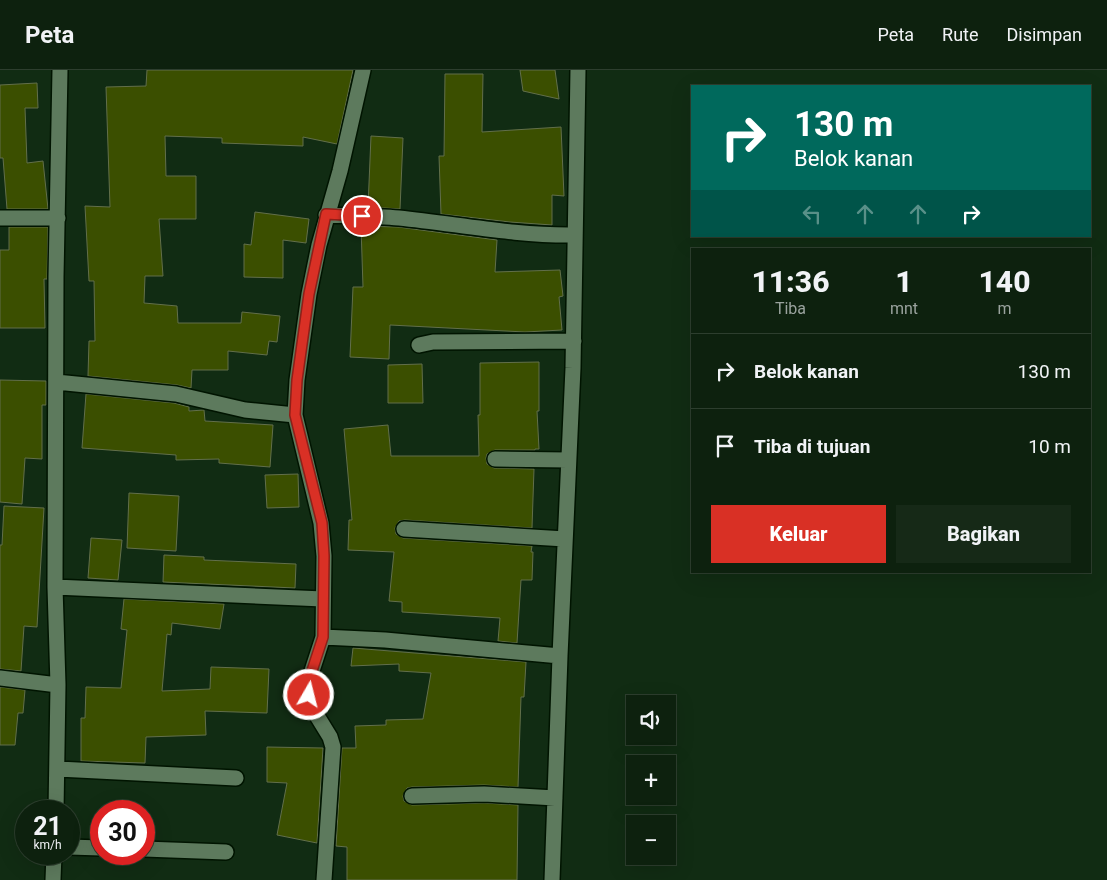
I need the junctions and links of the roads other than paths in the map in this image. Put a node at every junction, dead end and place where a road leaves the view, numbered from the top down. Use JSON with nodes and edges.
{"nodes":[{"id":1,"x":60,"y":70,"type":"edge"},
{"id":2,"x":363,"y":70,"type":"edge"},
{"id":3,"x":578,"y":70,"type":"edge"},
{"id":4,"x":326,"y":214,"type":"junction"},
{"id":5,"x":0,"y":218,"type":"edge"},
{"id":6,"x":58,"y":218,"type":"junction"},
{"id":7,"x":575,"y":235,"type":"junction"},
{"id":8,"x":574,"y":341,"type":"junction"},
{"id":9,"x":419,"y":345,"type":"dead end"},
{"id":10,"x":56,"y":382,"type":"junction"},
{"id":11,"x":295,"y":415,"type":"junction"},
{"id":12,"x":495,"y":459,"type":"dead end"},
{"id":13,"x":568,"y":460,"type":"junction"},
{"id":14,"x":404,"y":529,"type":"dead end"},
{"id":15,"x":565,"y":539,"type":"junction"},
{"id":16,"x":55,"y":587,"type":"junction"},
{"id":17,"x":323,"y":599,"type":"junction"},
{"id":18,"x":323,"y":637,"type":"junction"},
{"id":19,"x":560,"y":656,"type":"junction"},
{"id":20,"x":0,"y":678,"type":"edge"},
{"id":21,"x":58,"y":685,"type":"junction"},
{"id":22,"x":58,"y":770,"type":"junction"},
{"id":23,"x":236,"y":778,"type":"dead end"},
{"id":24,"x":412,"y":796,"type":"dead end"},
{"id":25,"x":554,"y":798,"type":"junction"},
{"id":26,"x":57,"y":800,"type":"edge"},
{"id":27,"x":155,"y":849,"type":"edge"},
{"id":28,"x":226,"y":852,"type":"dead end"},
{"id":29,"x":54,"y":865,"type":"edge"},
{"id":30,"x":53,"y":880,"type":"edge"},
{"id":31,"x":324,"y":880,"type":"edge"},
{"id":32,"x":552,"y":880,"type":"edge"}],
"edges":[{"from":1,"to":6,"type":"street"},
{"from":2,"to":4,"type":"street"},
{"from":3,"to":7,"type":"street"},
{"from":4,"to":7,"type":"street"},
{"from":4,"to":11,"type":"street"},
{"from":5,"to":6,"type":"street"},
{"from":6,"to":10,"type":"street"},
{"from":7,"to":8,"type":"street"},
{"from":8,"to":9,"type":"street"},
{"from":8,"to":13,"type":"street"},
{"from":10,"to":11,"type":"street"},
{"from":10,"to":16,"type":"street"},
{"from":11,"to":17,"type":"street"},
{"from":12,"to":13,"type":"street"},
{"from":13,"to":15,"type":"street"},
{"from":14,"to":15,"type":"street"},
{"from":15,"to":19,"type":"street"},
{"from":16,"to":17,"type":"street"},
{"from":16,"to":21,"type":"street"},
{"from":17,"to":18,"type":"street"},
{"from":18,"to":19,"type":"street"},
{"from":18,"to":31,"type":"street"},
{"from":19,"to":25,"type":"street"},
{"from":20,"to":21,"type":"street"},
{"from":21,"to":22,"type":"street"},
{"from":22,"to":23,"type":"street"},
{"from":22,"to":26,"type":"street"},
{"from":24,"to":25,"type":"street"},
{"from":25,"to":32,"type":"street"},
{"from":27,"to":28,"type":"street"},
{"from":29,"to":30,"type":"street"}]}
